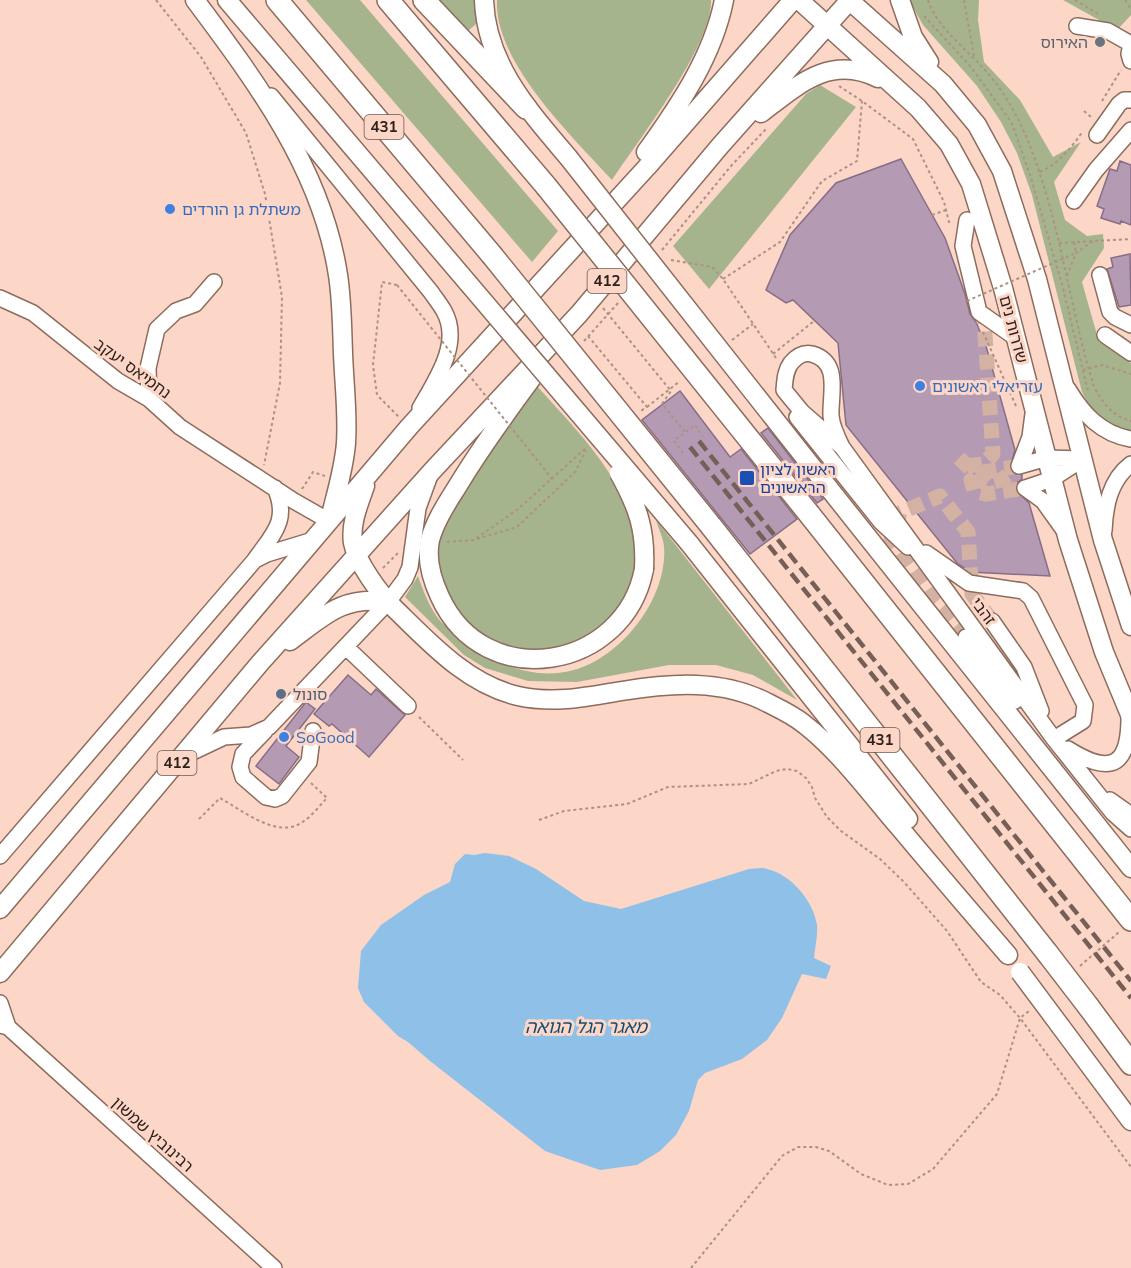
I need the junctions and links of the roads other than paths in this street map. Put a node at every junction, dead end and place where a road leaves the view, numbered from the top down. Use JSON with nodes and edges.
{"nodes":[{"id":1,"x":195,"y":0,"type":"edge"},
{"id":2,"x":227,"y":0,"type":"edge"},
{"id":3,"x":277,"y":0,"type":"edge"},
{"id":4,"x":388,"y":0,"type":"edge"},
{"id":5,"x":424,"y":0,"type":"edge"},
{"id":6,"x":484,"y":0,"type":"edge"},
{"id":7,"x":724,"y":0,"type":"edge"},
{"id":8,"x":793,"y":0,"type":"edge"},
{"id":9,"x":799,"y":0,"type":"edge"},
{"id":10,"x":850,"y":0,"type":"edge"},
{"id":11,"x":900,"y":0,"type":"edge"},
{"id":12,"x":828,"y":26,"type":"junction"},
{"id":13,"x":1077,"y":26,"type":"dead end"},
{"id":14,"x":222,"y":35,"type":"junction"},
{"id":15,"x":1131,"y":44,"type":"edge"},
{"id":16,"x":1127,"y":65,"type":"edge"},
{"id":17,"x":943,"y":84,"type":"junction"},
{"id":18,"x":892,"y":85,"type":"junction"},
{"id":19,"x":1131,"y":100,"type":"edge"},
{"id":20,"x":526,"y":108,"type":"junction"},
{"id":21,"x":1131,"y":130,"type":"edge"},
{"id":22,"x":1097,"y":135,"type":"dead end"},
{"id":23,"x":720,"y":146,"type":"junction"},
{"id":24,"x":971,"y":184,"type":"junction"},
{"id":25,"x":1074,"y":201,"type":"dead end"},
{"id":26,"x":600,"y":218,"type":"junction"},
{"id":27,"x":967,"y":220,"type":"junction"},
{"id":28,"x":1100,"y":275,"type":"dead end"},
{"id":29,"x":214,"y":282,"type":"dead end"},
{"id":30,"x":983,"y":296,"type":"tunnel mouth"},
{"id":31,"x":0,"y":297,"type":"edge"},
{"id":32,"x":579,"y":314,"type":"junction"},
{"id":33,"x":1131,"y":325,"type":"edge"},
{"id":34,"x":1105,"y":335,"type":"dead end"},
{"id":35,"x":1016,"y":338,"type":"junction"},
{"id":36,"x":1131,"y":353,"type":"edge"},
{"id":37,"x":1063,"y":381,"type":"junction"},
{"id":38,"x":784,"y":390,"type":"junction"},
{"id":39,"x":561,"y":391,"type":"junction"},
{"id":40,"x":149,"y":399,"type":"junction"},
{"id":41,"x":1033,"y":401,"type":"junction"},
{"id":42,"x":409,"y":427,"type":"junction"},
{"id":43,"x":1131,"y":439,"type":"edge"},
{"id":44,"x":842,"y":447,"type":"junction"},
{"id":45,"x":1047,"y":458,"type":"junction"},
{"id":46,"x":1083,"y":459,"type":"junction"},
{"id":47,"x":1131,"y":464,"type":"edge"},
{"id":48,"x":433,"y":470,"type":"junction"},
{"id":49,"x":370,"y":474,"type":"junction"},
{"id":50,"x":1052,"y":479,"type":"junction"},
{"id":51,"x":275,"y":488,"type":"junction"},
{"id":52,"x":329,"y":521,"type":"junction"},
{"id":53,"x":315,"y":539,"type":"junction"},
{"id":54,"x":1068,"y":540,"type":"junction"},
{"id":55,"x":1103,"y":540,"type":"junction"},
{"id":56,"x":915,"y":545,"type":"junction"},
{"id":57,"x":357,"y":555,"type":"junction"},
{"id":58,"x":254,"y":561,"type":"junction"},
{"id":59,"x":931,"y":568,"type":"junction"},
{"id":60,"x":388,"y":602,"type":"junction"},
{"id":61,"x":993,"y":621,"type":"tunnel mouth"},
{"id":62,"x":1131,"y":626,"type":"edge"},
{"id":63,"x":966,"y":637,"type":"tunnel mouth"},
{"id":64,"x":346,"y":646,"type":"junction"},
{"id":65,"x":260,"y":663,"type":"junction"},
{"id":66,"x":408,"y":706,"type":"road end"},
{"id":67,"x":1130,"y":715,"type":"edge"},
{"id":68,"x":268,"y":728,"type":"junction"},
{"id":69,"x":313,"y":731,"type":"dead end"},
{"id":70,"x":1053,"y":737,"type":"junction"},
{"id":71,"x":1068,"y":756,"type":"junction"},
{"id":72,"x":182,"y":757,"type":"junction"},
{"id":73,"x":1100,"y":794,"type":"junction"},
{"id":74,"x":1131,"y":815,"type":"edge"},
{"id":75,"x":1131,"y":830,"type":"edge"},
{"id":76,"x":0,"y":856,"type":"edge"},
{"id":77,"x":1131,"y":868,"type":"edge"},
{"id":78,"x":8,"y":894,"type":"edge"},
{"id":79,"x":0,"y":909,"type":"edge"},
{"id":80,"x":1131,"y":920,"type":"edge"},
{"id":81,"x":1008,"y":955,"type":"junction"},
{"id":82,"x":0,"y":973,"type":"edge"},
{"id":83,"x":0,"y":981,"type":"edge"},
{"id":84,"x":0,"y":1003,"type":"edge"},
{"id":85,"x":4,"y":1026,"type":"edge"},
{"id":86,"x":1131,"y":1064,"type":"edge"},
{"id":87,"x":1131,"y":1121,"type":"edge"},
{"id":88,"x":274,"y":1268,"type":"edge"}],
"edges":[{"from":1,"to":14,"type":"main road"},
{"from":2,"to":39,"type":"main road","bridge":true},
{"from":3,"to":86,"type":"highway","number":"431","bridge":true},
{"from":4,"to":80,"type":"highway","bridge":true},
{"from":5,"to":20,"type":"highway"},
{"from":6,"to":20,"type":"main road"},
{"from":7,"to":26,"type":"main road"},
{"from":8,"to":26,"type":"main road","number":"412"},
{"from":9,"to":12,"type":"main road","name":"שדרות נים"},
{"from":10,"to":12,"type":"main road","number":"412"},
{"from":10,"to":17,"type":"main road","name":"שדרות נים"},
{"from":11,"to":17,"type":"main road"},
{"from":12,"to":18,"type":"main road","name":"שדרות נים"},
{"from":12,"to":23,"type":"main road","number":"412"},
{"from":13,"to":15,"type":"street"},
{"from":14,"to":42,"type":"street"},
{"from":14,"to":52,"type":"main road"},
{"from":15,"to":16,"type":"street"},
{"from":17,"to":37,"type":"main road","name":"שדרות נים"},
{"from":18,"to":23,"type":"main road"},
{"from":18,"to":24,"type":"main road","name":"שדרות נים"},
{"from":19,"to":22,"type":"street"},
{"from":20,"to":77,"type":"main road","bridge":true},
{"from":21,"to":25,"type":"street"},
{"from":23,"to":32,"type":"main road","number":"412"},
{"from":24,"to":27,"type":"street"},
{"from":24,"to":35,"type":"main road","name":"שדרות נים"},
{"from":26,"to":42,"type":"main road","number":"412"},
{"from":27,"to":30,"type":"street"},
{"from":27,"to":35,"type":"street"},
{"from":28,"to":33,"type":"street"},
{"from":29,"to":40,"type":"street"},
{"from":31,"to":40,"type":"street","name":"נחמיאס יעקב"},
{"from":32,"to":39,"type":"main road","bridge":true},
{"from":32,"to":48,"type":"main road","number":"412"},
{"from":34,"to":36,"type":"street"},
{"from":35,"to":41,"type":"main road","name":"שדרות נים"},
{"from":37,"to":43,"type":"street"},
{"from":37,"to":46,"type":"main road","name":"שדרות נים"},
{"from":38,"to":44,"type":"street"},
{"from":38,"to":44,"type":"street"},
{"from":38,"to":59,"type":"street"},
{"from":39,"to":81,"type":"main road","bridge":true},
{"from":40,"to":51,"type":"street","name":"נחמיאס יעקב"},
{"from":41,"to":45,"type":"main road","name":"שדרות נים"},
{"from":41,"to":45,"type":"street"},
{"from":42,"to":49,"type":"main road","number":"412"},
{"from":44,"to":56,"type":"street","name":"זהבי"},
{"from":45,"to":46,"type":"street"},
{"from":45,"to":50,"type":"main road","name":"שדרות נים"},
{"from":46,"to":50,"type":"street"},
{"from":46,"to":55,"type":"main road","name":"שדרות נים"},
{"from":47,"to":55,"type":"street"},
{"from":48,"to":57,"type":"main road","number":"412"},
{"from":48,"to":60,"type":"street"},
{"from":49,"to":52,"type":"main road","number":"412"},
{"from":49,"to":57,"type":"main road"},
{"from":50,"to":54,"type":"main road","name":"שדרות נים"},
{"from":50,"to":54,"type":"street"},
{"from":51,"to":52,"type":"street","name":"נחמיאס יעקב"},
{"from":51,"to":58,"type":"street"},
{"from":52,"to":53,"type":"main road","number":"412"},
{"from":53,"to":58,"type":"street"},
{"from":53,"to":78,"type":"main road","number":"412"},
{"from":54,"to":67,"type":"main road","name":"שדרות נים"},
{"from":55,"to":62,"type":"main road","name":"שדרות נים"},
{"from":56,"to":59,"type":"street","name":"זהבי"},
{"from":56,"to":70,"type":"street"},
{"from":57,"to":60,"type":"main road"},
{"from":57,"to":65,"type":"main road","number":"412"},
{"from":58,"to":76,"type":"street"},
{"from":59,"to":70,"type":"street","name":"זהבי"},
{"from":60,"to":64,"type":"street"},
{"from":60,"to":65,"type":"main road"},
{"from":60,"to":81,"type":"main road"},
{"from":61,"to":70,"type":"street"},
{"from":63,"to":71,"type":"street"},
{"from":64,"to":66,"type":"street"},
{"from":64,"to":68,"type":"street"},
{"from":65,"to":72,"type":"main road","number":"412"},
{"from":67,"to":70,"type":"street"},
{"from":68,"to":69,"type":"street"},
{"from":68,"to":72,"type":"street"},
{"from":70,"to":71,"type":"street","name":"זהבי"},
{"from":71,"to":73,"type":"street","name":"זהבי"},
{"from":72,"to":82,"type":"main road","number":"412"},
{"from":73,"to":74,"type":"street","name":"זהבי"},
{"from":73,"to":75,"type":"street","name":"זהבי"},
{"from":78,"to":79,"type":"main road","number":"412"},
{"from":81,"to":87,"type":"main road","bridge":true},
{"from":82,"to":83,"type":"street"},
{"from":84,"to":85,"type":"street","name":"רבינוביץ שמשון"},
{"from":85,"to":88,"type":"street","name":"רבינוביץ שמשון"}]}
